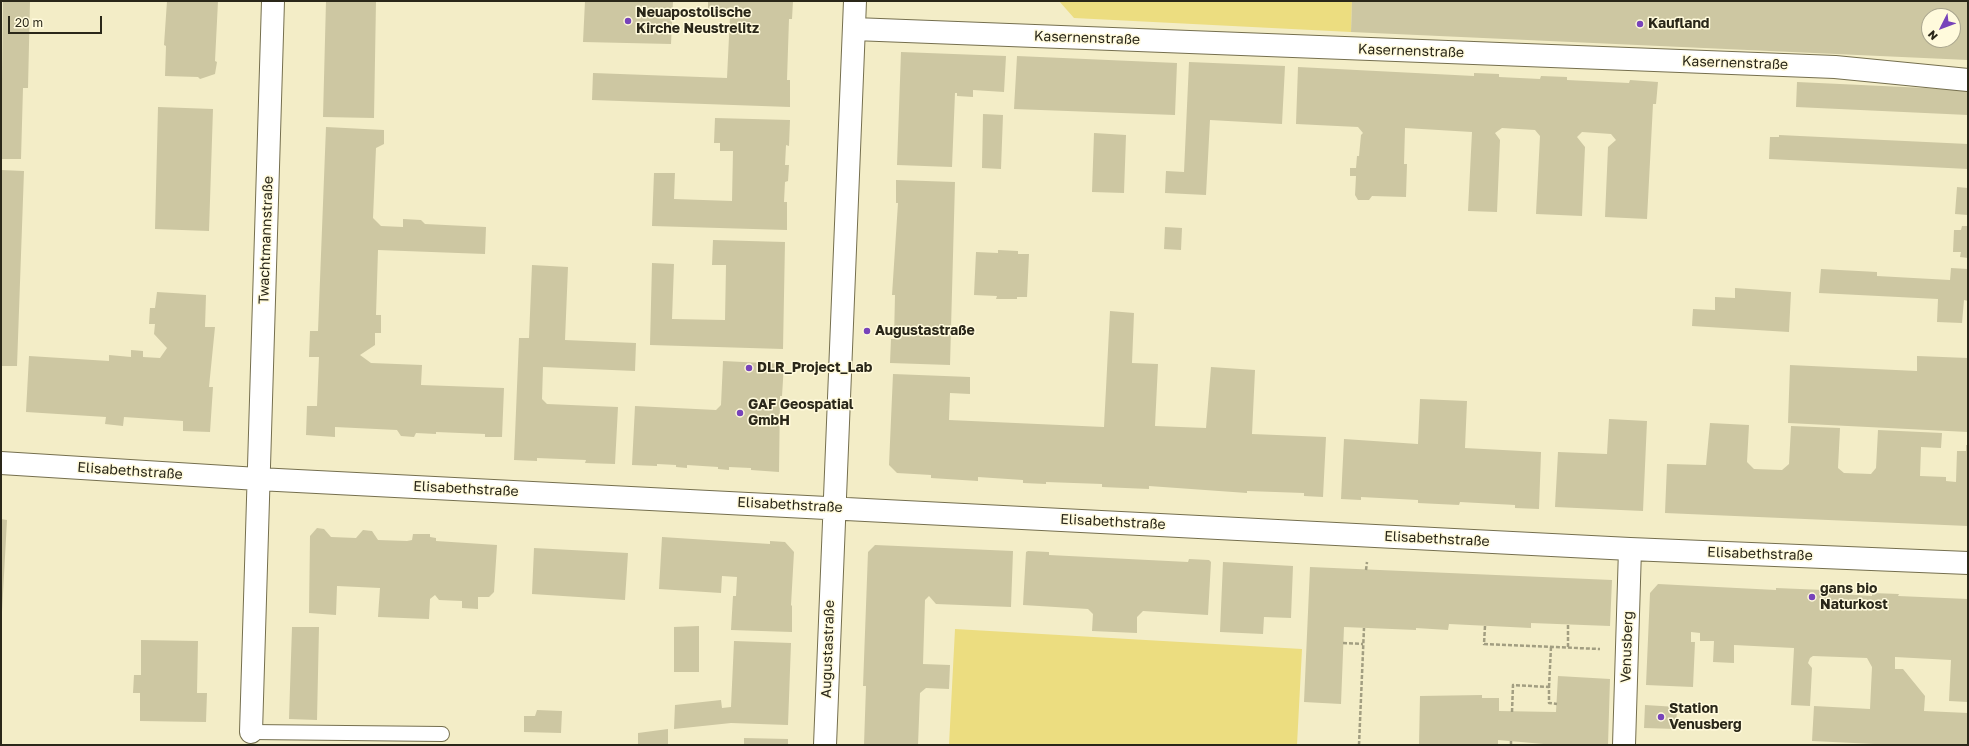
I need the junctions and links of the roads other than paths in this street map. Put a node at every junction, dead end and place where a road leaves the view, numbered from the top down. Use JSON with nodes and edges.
{"nodes":[{"id":1,"x":273,"y":1,"type":"edge"},
{"id":2,"x":855,"y":1,"type":"edge"},
{"id":3,"x":854,"y":29,"type":"junction"},
{"id":4,"x":1968,"y":80,"type":"edge"},
{"id":5,"x":1,"y":463,"type":"edge"},
{"id":6,"x":258,"y":479,"type":"junction"},
{"id":7,"x":834,"y":507,"type":"junction"},
{"id":8,"x":1630,"y":549,"type":"junction"},
{"id":9,"x":1968,"y":562,"type":"edge"},
{"id":10,"x":251,"y":732,"type":"joint"},
{"id":11,"x":442,"y":734,"type":"dead end"},
{"id":12,"x":825,"y":745,"type":"edge"},
{"id":13,"x":1624,"y":745,"type":"edge"}],
"edges":[{"from":1,"to":6,"type":"street","name":"Twachtmannstraße"},
{"from":2,"to":3,"type":"street","name":"Augustastraße"},
{"from":3,"to":4,"type":"street","name":"Kasernenstraße"},
{"from":3,"to":7,"type":"street","name":"Augustastraße"},
{"from":5,"to":6,"type":"street","name":"Elisabethstraße"},
{"from":6,"to":7,"type":"street","name":"Elisabethstraße"},
{"from":6,"to":10,"type":"street"},
{"from":7,"to":8,"type":"street","name":"Elisabethstraße"},
{"from":7,"to":12,"type":"street","name":"Augustastraße"},
{"from":8,"to":9,"type":"street","name":"Elisabethstraße"},
{"from":8,"to":13,"type":"street","name":"Venusberg"},
{"from":10,"to":11,"type":"lane"}]}
